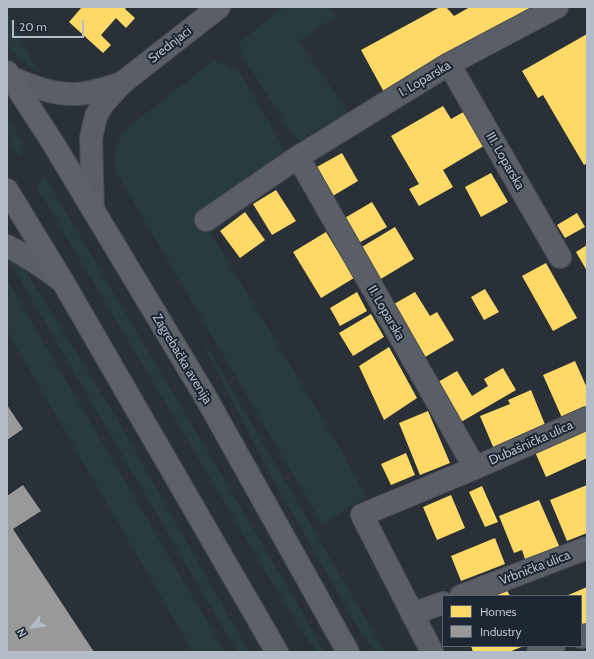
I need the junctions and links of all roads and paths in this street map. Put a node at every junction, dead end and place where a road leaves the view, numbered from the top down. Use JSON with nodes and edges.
{"nodes":[{"id":1,"x":218,"y":7,"type":"edge"},
{"id":2,"x":557,"y":7,"type":"edge"},
{"id":3,"x":449,"y":64,"type":"junction"},
{"id":4,"x":9,"y":74,"type":"edge"},
{"id":5,"x":122,"y":83,"type":"junction"},
{"id":6,"x":298,"y":157,"type":"junction"},
{"id":7,"x":7,"y":190,"type":"edge"},
{"id":8,"x":93,"y":210,"type":"junction"},
{"id":9,"x":206,"y":220,"type":"dead end"},
{"id":10,"x":7,"y":246,"type":"edge"},
{"id":11,"x":560,"y":257,"type":"dead end"},
{"id":12,"x":63,"y":282,"type":"junction"},
{"id":13,"x":587,"y":418,"type":"edge"},
{"id":14,"x":474,"y":468,"type":"junction"},
{"id":15,"x":587,"y":548,"type":"edge"},
{"id":16,"x":464,"y":595,"type":"edge"},
{"id":17,"x":442,"y":603,"type":"edge"},
{"id":18,"x":412,"y":614,"type":"junction"},
{"id":19,"x":551,"y":647,"type":"edge"},
{"id":20,"x":277,"y":652,"type":"edge"},
{"id":21,"x":348,"y":652,"type":"edge"},
{"id":22,"x":432,"y":652,"type":"edge"},
{"id":23,"x":538,"y":652,"type":"edge"}],
"edges":[{"from":1,"to":5,"type":"street","name":"Srednjaci"},
{"from":2,"to":3,"type":"street","name":"I. Loparska"},
{"from":3,"to":6,"type":"street","name":"I. Loparska"},
{"from":3,"to":11,"type":"street","name":"III. Loparska"},
{"from":4,"to":5,"type":"street"},
{"from":4,"to":8,"type":"main road","name":"Zagrebačka avenija"},
{"from":5,"to":8,"type":"street"},
{"from":6,"to":9,"type":"street","name":"I. Loparska"},
{"from":6,"to":14,"type":"street","name":"II. Loparska"},
{"from":7,"to":12,"type":"main road"},
{"from":8,"to":21,"type":"main road","name":"Zagrebačka avenija"},
{"from":10,"to":12,"type":"street"},
{"from":12,"to":20,"type":"main road"},
{"from":13,"to":14,"type":"street","name":"Dubašnička ulica"},
{"from":14,"to":18,"type":"street","name":"Dubašnička ulica"},
{"from":15,"to":16,"type":"street","name":"Vrbnička ulica"},
{"from":17,"to":18,"type":"street"},
{"from":18,"to":22,"type":"street"},
{"from":19,"to":23,"type":"street"}]}
